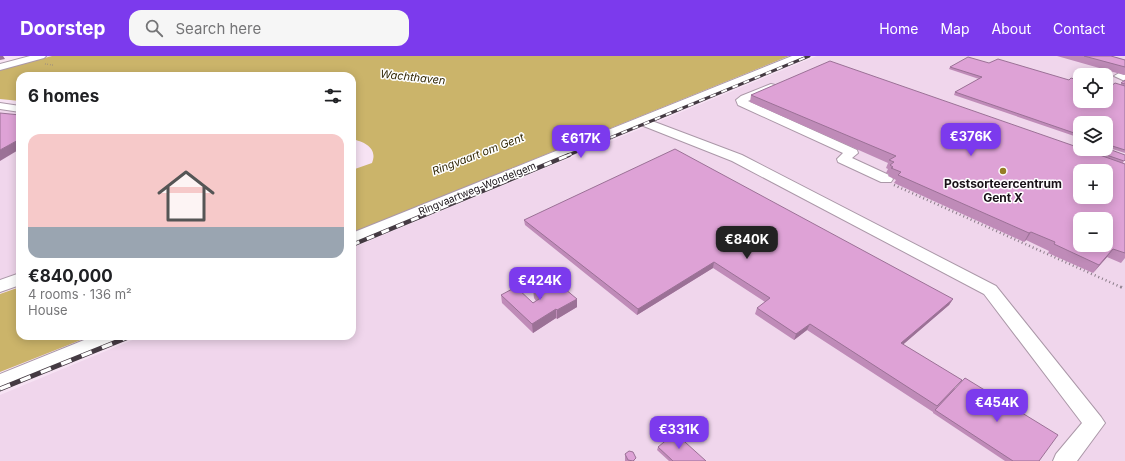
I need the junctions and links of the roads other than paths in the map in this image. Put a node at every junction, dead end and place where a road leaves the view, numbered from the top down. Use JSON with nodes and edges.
{"nodes":[{"id":1,"x":41,"y":56,"type":"edge"},
{"id":2,"x":801,"y":56,"type":"edge"},
{"id":3,"x":0,"y":67,"type":"edge"},
{"id":4,"x":780,"y":83,"type":"edge"},
{"id":5,"x":0,"y":106,"type":"edge"},
{"id":6,"x":16,"y":108,"type":"edge"},
{"id":7,"x":642,"y":121,"type":"junction"},
{"id":8,"x":886,"y":179,"type":"road end"},
{"id":9,"x":356,"y":237,"type":"edge"},
{"id":10,"x":16,"y":280,"type":"edge"},
{"id":11,"x":0,"y":286,"type":"edge"},
{"id":12,"x":102,"y":340,"type":"edge"},
{"id":13,"x":0,"y":382,"type":"edge"},
{"id":14,"x":1064,"y":461,"type":"edge"}],
"edges":[{"from":1,"to":3,"type":"street"},
{"from":2,"to":7,"type":"street","name":"Ringvaartweg-Wondelgem"},
{"from":4,"to":8,"type":"street"},
{"from":5,"to":6,"type":"street"},
{"from":7,"to":9,"type":"street","name":"Ringvaartweg-Wondelgem"},
{"from":7,"to":14,"type":"street"},
{"from":10,"to":11,"type":"street"},
{"from":12,"to":13,"type":"street"}]}
